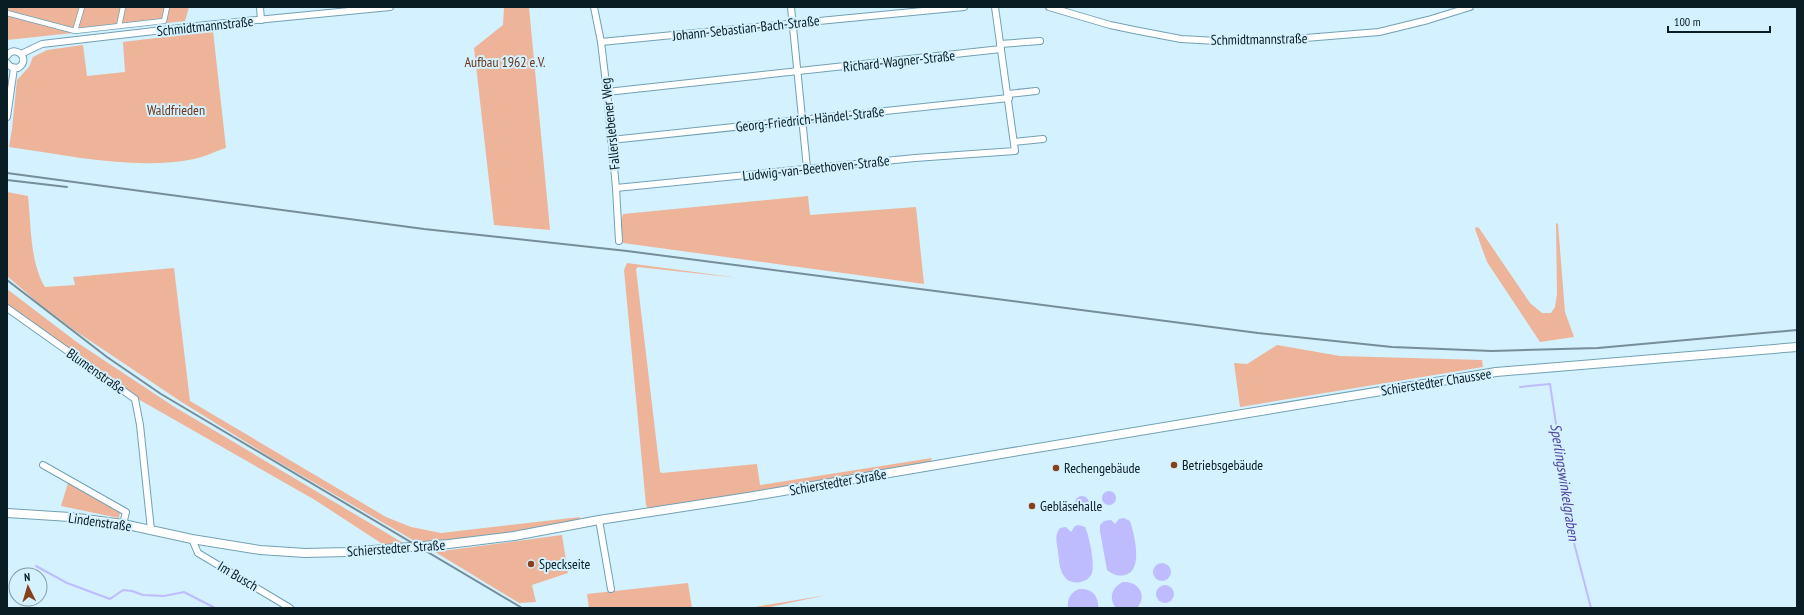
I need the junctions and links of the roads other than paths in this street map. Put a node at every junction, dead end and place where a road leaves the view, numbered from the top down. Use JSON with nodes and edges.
{"nodes":[{"id":1,"x":82,"y":7,"type":"edge"},
{"id":2,"x":123,"y":7,"type":"edge"},
{"id":3,"x":167,"y":7,"type":"edge"},
{"id":4,"x":260,"y":7,"type":"edge"},
{"id":5,"x":390,"y":7,"type":"edge"},
{"id":6,"x":594,"y":7,"type":"edge"},
{"id":7,"x":791,"y":7,"type":"edge"},
{"id":8,"x":964,"y":7,"type":"edge"},
{"id":9,"x":995,"y":7,"type":"edge"},
{"id":10,"x":1048,"y":7,"type":"edge"},
{"id":11,"x":1470,"y":7,"type":"edge"},
{"id":12,"x":7,"y":13,"type":"edge"},
{"id":13,"x":261,"y":20,"type":"junction"},
{"id":14,"x":792,"y":23,"type":"junction"},
{"id":15,"x":119,"y":26,"type":"junction"},
{"id":16,"x":75,"y":31,"type":"junction"},
{"id":17,"x":1040,"y":41,"type":"dead end"},
{"id":18,"x":601,"y":42,"type":"junction"},
{"id":19,"x":1001,"y":47,"type":"junction"},
{"id":20,"x":21,"y":54,"type":"junction"},
{"id":21,"x":7,"y":55,"type":"edge"},
{"id":22,"x":7,"y":63,"type":"edge"},
{"id":23,"x":14,"y":68,"type":"junction"},
{"id":24,"x":798,"y":72,"type":"junction"},
{"id":25,"x":1036,"y":91,"type":"dead end"},
{"id":26,"x":607,"y":92,"type":"junction"},
{"id":27,"x":1008,"y":96,"type":"junction"},
{"id":28,"x":7,"y":116,"type":"edge"},
{"id":29,"x":802,"y":119,"type":"junction"},
{"id":30,"x":1043,"y":139,"type":"dead end"},
{"id":31,"x":612,"y":140,"type":"junction"},
{"id":32,"x":1014,"y":142,"type":"junction"},
{"id":33,"x":807,"y":168,"type":"junction"},
{"id":34,"x":616,"y":188,"type":"junction"},
{"id":35,"x":618,"y":241,"type":"dead end"},
{"id":36,"x":7,"y":308,"type":"edge"},
{"id":37,"x":1797,"y":347,"type":"edge"},
{"id":38,"x":1078,"y":441,"type":"joint"},
{"id":39,"x":43,"y":465,"type":"dead end"},
{"id":40,"x":7,"y":513,"type":"edge"},
{"id":41,"x":599,"y":520,"type":"junction"},
{"id":42,"x":123,"y":524,"type":"junction"},
{"id":43,"x":150,"y":530,"type":"junction"},
{"id":44,"x":192,"y":539,"type":"junction"},
{"id":45,"x":611,"y":589,"type":"dead end"},
{"id":46,"x":290,"y":608,"type":"edge"}],
"edges":[{"from":1,"to":16,"type":"street"},
{"from":2,"to":15,"type":"street"},
{"from":3,"to":15,"type":"street"},
{"from":4,"to":13,"type":"street"},
{"from":5,"to":13,"type":"street","name":"Schmidtmannstraße"},
{"from":6,"to":18,"type":"street","name":"Fallerslebener Weg"},
{"from":7,"to":14,"type":"street"},
{"from":8,"to":14,"type":"street","name":"Johann-Sebastian-Bach-Straße"},
{"from":9,"to":19,"type":"street"},
{"from":10,"to":11,"type":"street","name":"Schmidtmannstraße"},
{"from":12,"to":16,"type":"street"},
{"from":13,"to":20,"type":"street","name":"Schmidtmannstraße"},
{"from":14,"to":18,"type":"street","name":"Johann-Sebastian-Bach-Straße"},
{"from":14,"to":24,"type":"street"},
{"from":15,"to":16,"type":"street"},
{"from":17,"to":19,"type":"street","name":"Richard-Wagner-Straße"},
{"from":18,"to":26,"type":"street","name":"Fallerslebener Weg"},
{"from":19,"to":24,"type":"street","name":"Richard-Wagner-Straße"},
{"from":19,"to":27,"type":"street"},
{"from":20,"to":21,"type":"street"},
{"from":20,"to":23,"type":"street"},
{"from":22,"to":23,"type":"street"},
{"from":23,"to":28,"type":"street"},
{"from":24,"to":26,"type":"street","name":"Richard-Wagner-Straße"},
{"from":24,"to":29,"type":"street"},
{"from":25,"to":27,"type":"street","name":"Georg-Friedrich-Händel-Straße"},
{"from":26,"to":31,"type":"street","name":"Fallerslebener Weg"},
{"from":27,"to":29,"type":"street","name":"Georg-Friedrich-Händel-Straße"},
{"from":27,"to":32,"type":"street"},
{"from":29,"to":31,"type":"street","name":"Georg-Friedrich-Händel-Straße"},
{"from":29,"to":33,"type":"street"},
{"from":30,"to":32,"type":"street"},
{"from":31,"to":34,"type":"street","name":"Fallerslebener Weg"},
{"from":32,"to":33,"type":"street","name":"Ludwig-van-Beethoven-Straße"},
{"from":33,"to":34,"type":"street","name":"Ludwig-van-Beethoven-Straße"},
{"from":34,"to":35,"type":"street","name":"Fallerslebener Weg"},
{"from":36,"to":43,"type":"street","name":"Blumenstraße"},
{"from":37,"to":38,"type":"street","name":"Schierstedter Chaussee"},
{"from":38,"to":41,"type":"street","name":"Schierstedter Straße"},
{"from":39,"to":42,"type":"street"},
{"from":40,"to":42,"type":"street","name":"Lindenstraße"},
{"from":41,"to":44,"type":"street","name":"Schierstedter Straße"},
{"from":41,"to":45,"type":"street"},
{"from":42,"to":43,"type":"street","name":"Lindenstraße"},
{"from":43,"to":44,"type":"street","name":"Lindenstraße"},
{"from":44,"to":46,"type":"street","name":"Im Busch"}]}
